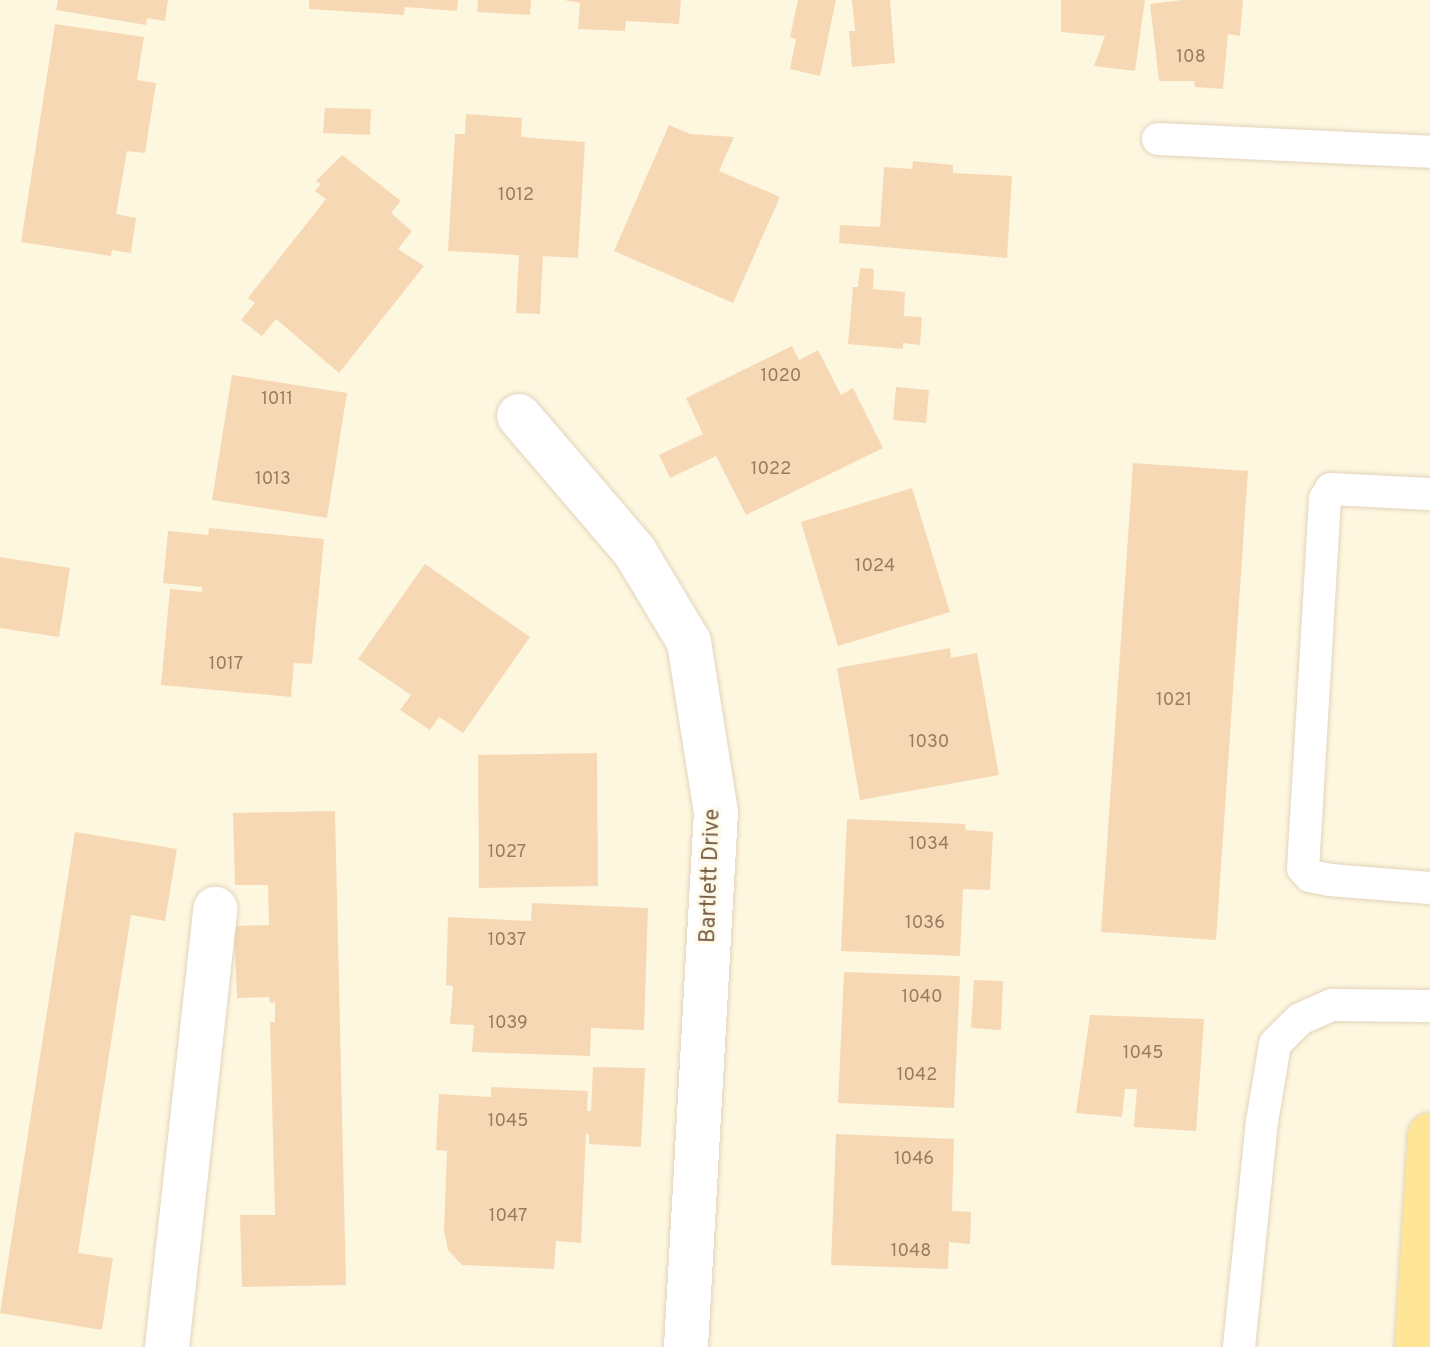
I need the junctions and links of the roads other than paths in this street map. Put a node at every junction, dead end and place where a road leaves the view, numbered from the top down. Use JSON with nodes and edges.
{"nodes":[{"id":1,"x":1158,"y":139,"type":"dead end"},
{"id":2,"x":1430,"y":152,"type":"edge"},
{"id":3,"x":519,"y":416,"type":"dead end"},
{"id":4,"x":1430,"y":494,"type":"edge"},
{"id":5,"x":1430,"y":888,"type":"edge"},
{"id":6,"x":215,"y":909,"type":"dead end"},
{"id":7,"x":1430,"y":1006,"type":"edge"},
{"id":8,"x":1430,"y":1135,"type":"edge"},
{"id":9,"x":167,"y":1347,"type":"edge"},
{"id":10,"x":686,"y":1347,"type":"edge"},
{"id":11,"x":1239,"y":1347,"type":"edge"},
{"id":12,"x":1417,"y":1347,"type":"edge"}],
"edges":[{"from":1,"to":2,"type":"lane"},
{"from":3,"to":10,"type":"street","name":"Bartlett Drive"},
{"from":4,"to":5,"type":"lane"},
{"from":6,"to":9,"type":"street"},
{"from":7,"to":11,"type":"lane"},
{"from":8,"to":12,"type":"main road"}]}
